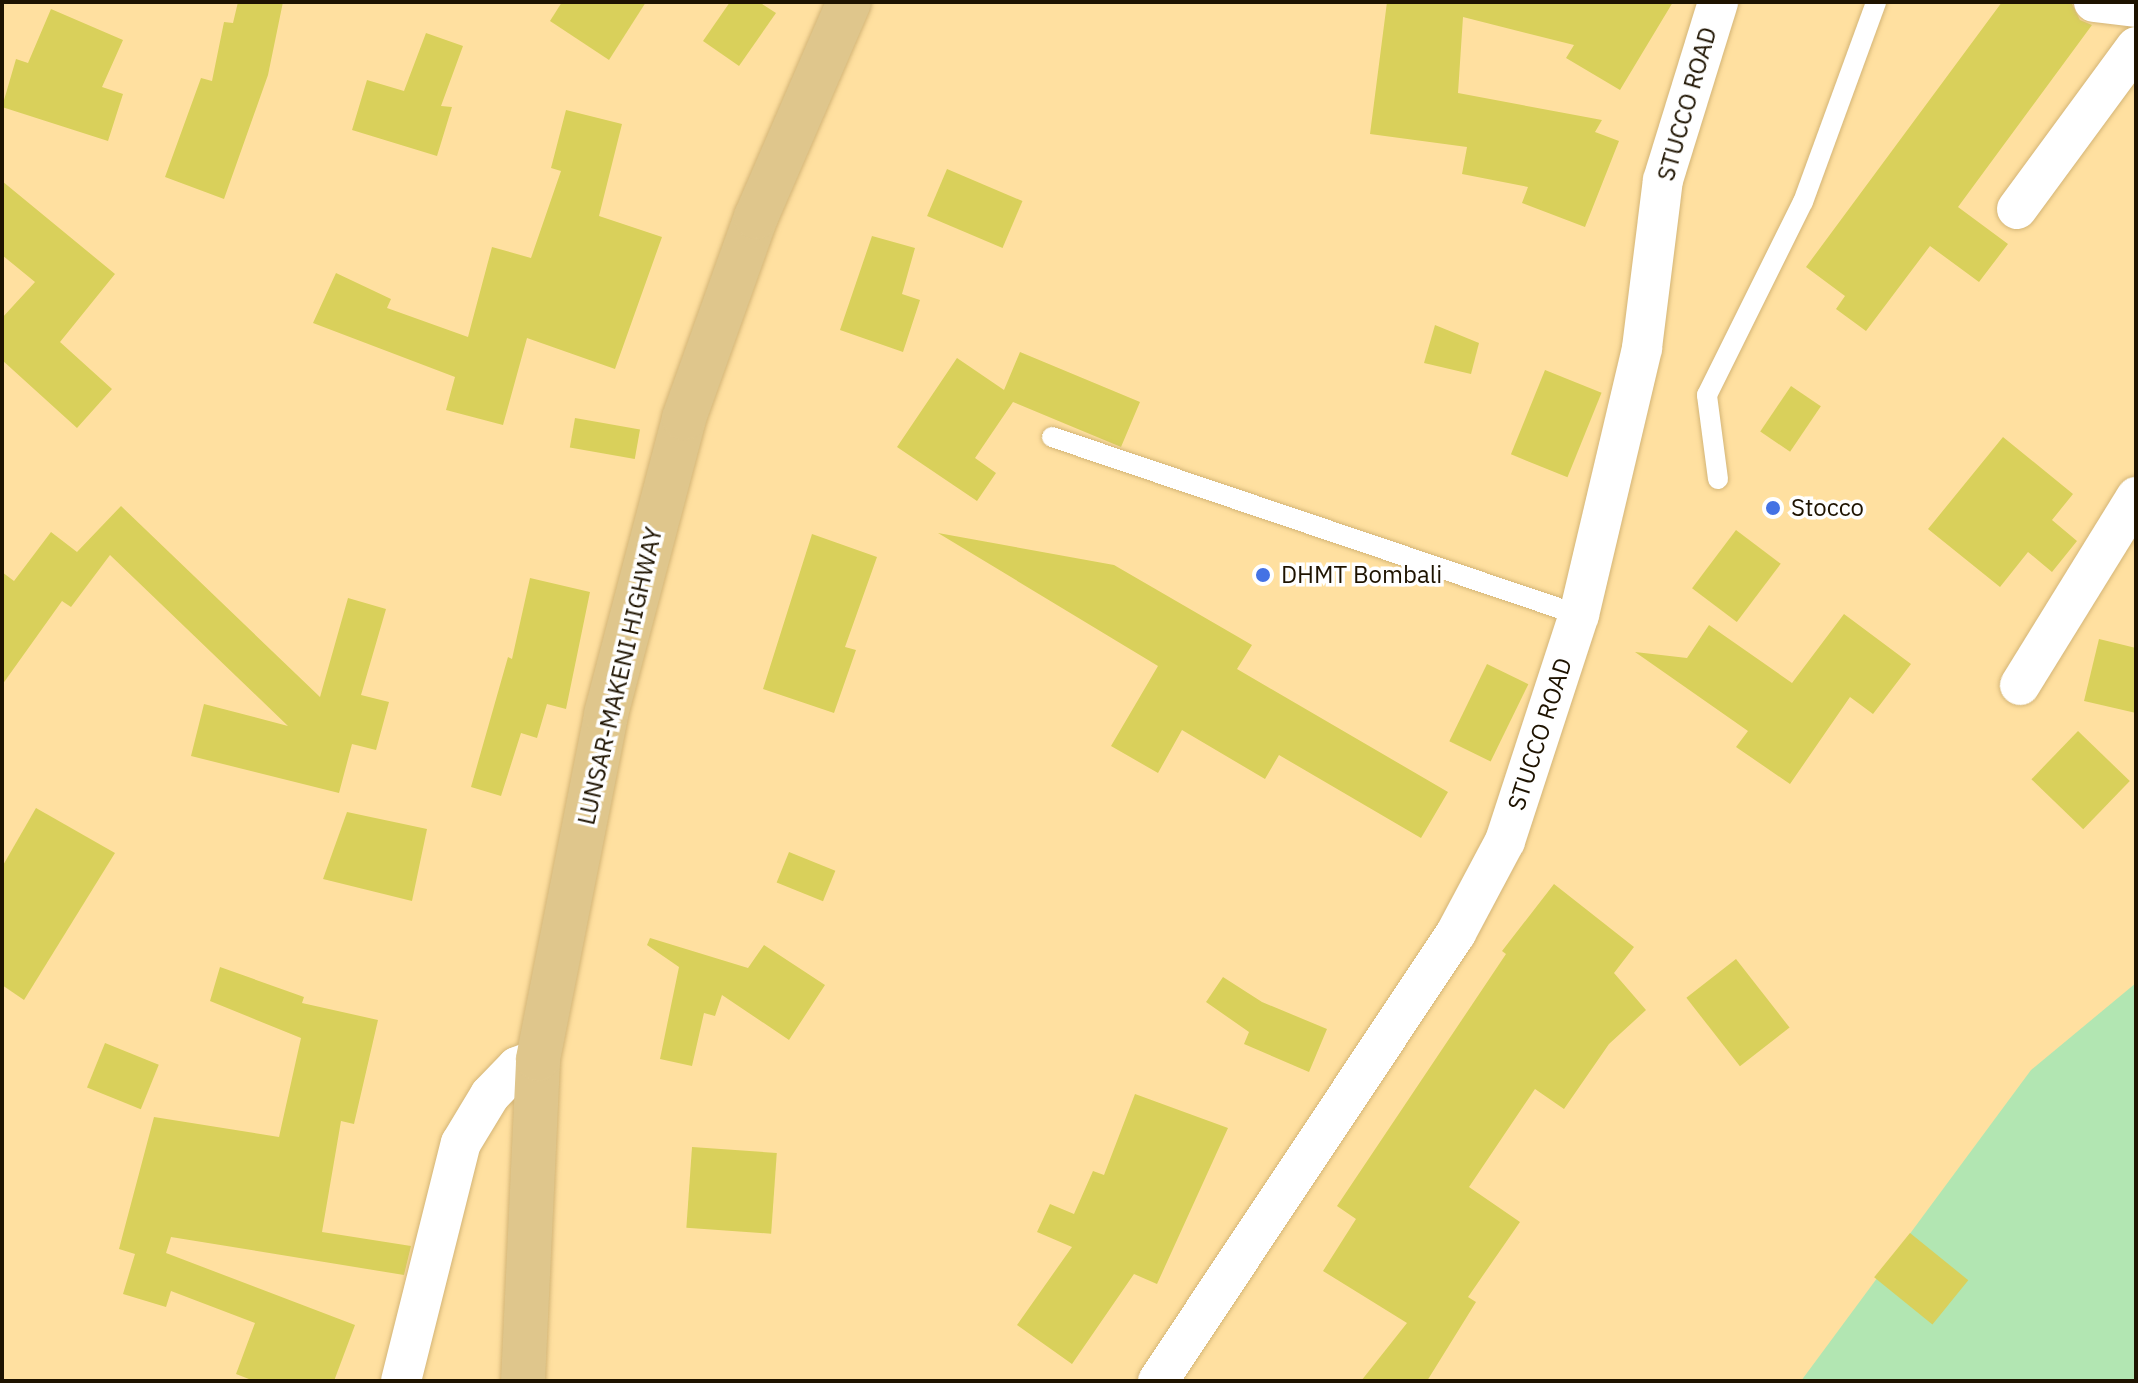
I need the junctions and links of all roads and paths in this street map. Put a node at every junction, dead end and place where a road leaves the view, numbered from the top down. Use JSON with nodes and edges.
{"nodes":[{"id":1,"x":849,"y":2,"type":"edge"},
{"id":2,"x":1718,"y":2,"type":"edge"},
{"id":3,"x":1876,"y":2,"type":"edge"},
{"id":4,"x":2094,"y":2,"type":"edge"},
{"id":5,"x":2136,"y":7,"type":"edge"},
{"id":6,"x":2136,"y":47,"type":"edge"},
{"id":7,"x":2017,"y":209,"type":"dead end"},
{"id":8,"x":1052,"y":437,"type":"dead end"},
{"id":9,"x":1718,"y":479,"type":"dead end"},
{"id":10,"x":2136,"y":497,"type":"edge"},
{"id":11,"x":1579,"y":615,"type":"junction"},
{"id":12,"x":2020,"y":685,"type":"dead end"},
{"id":13,"x":538,"y":1059,"type":"junction"},
{"id":14,"x":401,"y":1381,"type":"edge"},
{"id":15,"x":523,"y":1381,"type":"edge"},
{"id":16,"x":1158,"y":1381,"type":"edge"}],
"edges":[{"from":1,"to":13,"type":"main road","name":"LUNSAR-MAKENI HIGHWAY"},
{"from":2,"to":11,"type":"street","name":"STUCCO ROAD"},
{"from":3,"to":9,"type":"lane"},
{"from":4,"to":5,"type":"street"},
{"from":6,"to":7,"type":"street"},
{"from":8,"to":11,"type":"lane"},
{"from":10,"to":12,"type":"street"},
{"from":11,"to":16,"type":"street","name":"STUCCO ROAD"},
{"from":13,"to":14,"type":"street"},
{"from":13,"to":15,"type":"main road","name":"LUNSAR-MAKENI HIGHWAY"}]}
